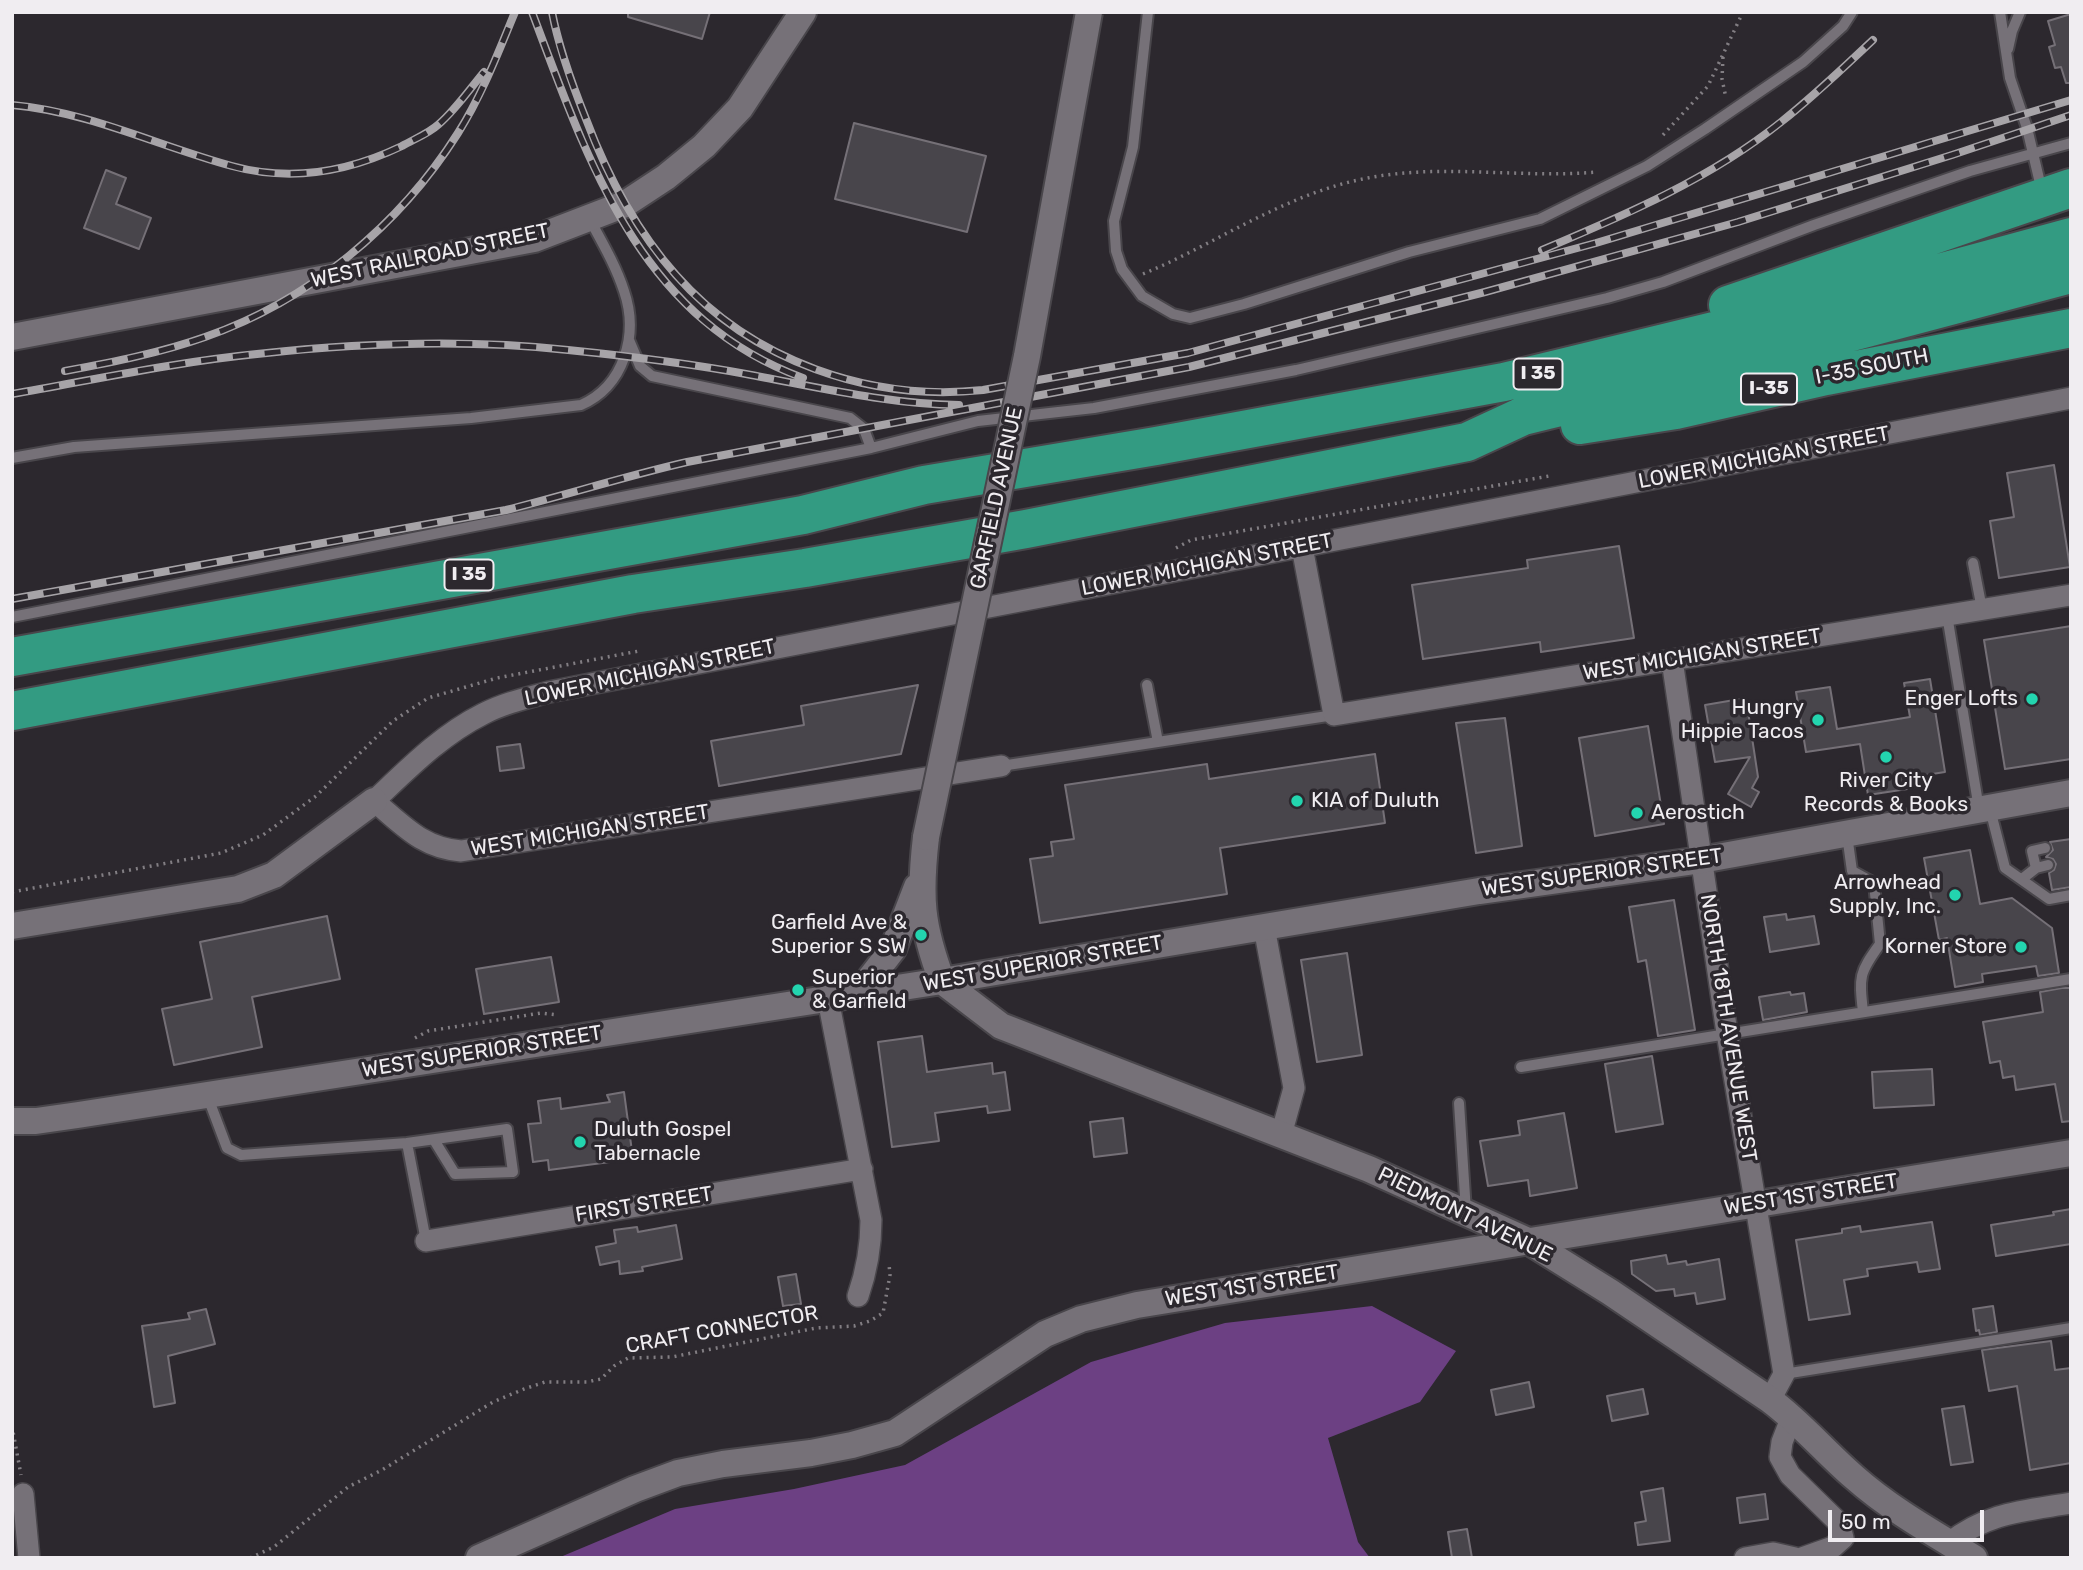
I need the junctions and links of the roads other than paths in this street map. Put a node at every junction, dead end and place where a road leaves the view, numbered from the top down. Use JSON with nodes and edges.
{"nodes":[{"id":1,"x":803,"y":12,"type":"edge"},
{"id":2,"x":1089,"y":12,"type":"edge"},
{"id":3,"x":1148,"y":12,"type":"edge"},
{"id":4,"x":1852,"y":12,"type":"edge"},
{"id":5,"x":2000,"y":12,"type":"edge"},
{"id":6,"x":2020,"y":12,"type":"edge"},
{"id":7,"x":2006,"y":55,"type":"junction"},
{"id":8,"x":2071,"y":143,"type":"edge"},
{"id":9,"x":2033,"y":154,"type":"junction"},
{"id":10,"x":2055,"y":185,"type":"edge"},
{"id":11,"x":589,"y":218,"type":"junction"},
{"id":12,"x":2071,"y":237,"type":"edge"},
{"id":13,"x":2071,"y":274,"type":"edge"},
{"id":14,"x":2071,"y":328,"type":"edge"},
{"id":15,"x":12,"y":337,"type":"edge"},
{"id":16,"x":629,"y":340,"type":"junction"},
{"id":17,"x":1504,"y":382,"type":"junction"},
{"id":18,"x":2071,"y":398,"type":"edge"},
{"id":19,"x":1467,"y":442,"type":"junction"},
{"id":20,"x":871,"y":448,"type":"junction"},
{"id":21,"x":12,"y":458,"type":"edge"},
{"id":22,"x":1302,"y":547,"type":"junction"},
{"id":23,"x":1973,"y":563,"type":"dead end"},
{"id":24,"x":2071,"y":595,"type":"edge"},
{"id":25,"x":1982,"y":609,"type":"junction"},
{"id":26,"x":1947,"y":615,"type":"junction"},
{"id":27,"x":12,"y":617,"type":"edge"},
{"id":28,"x":12,"y":657,"type":"edge"},
{"id":29,"x":1672,"y":660,"type":"junction"},
{"id":30,"x":1147,"y":685,"type":"dead end"},
{"id":31,"x":12,"y":711,"type":"edge"},
{"id":32,"x":1334,"y":715,"type":"junction"},
{"id":33,"x":1158,"y":742,"type":"junction"},
{"id":34,"x":1001,"y":766,"type":"joint"},
{"id":35,"x":2071,"y":793,"type":"edge"},
{"id":36,"x":374,"y":801,"type":"junction"},
{"id":37,"x":1984,"y":808,"type":"junction"},
{"id":38,"x":1846,"y":833,"type":"junction"},
{"id":39,"x":2045,"y":848,"type":"dead end"},
{"id":40,"x":1701,"y":860,"type":"junction"},
{"id":41,"x":2048,"y":865,"type":"dead end"},
{"id":42,"x":2036,"y":868,"type":"junction"},
{"id":43,"x":921,"y":875,"type":"junction"},
{"id":44,"x":2022,"y":879,"type":"junction"},
{"id":45,"x":2071,"y":895,"type":"edge"},
{"id":46,"x":12,"y":926,"type":"edge"},
{"id":47,"x":1265,"y":926,"type":"junction"},
{"id":48,"x":2071,"y":979,"type":"edge"},
{"id":49,"x":942,"y":981,"type":"junction"},
{"id":50,"x":858,"y":994,"type":"junction"},
{"id":51,"x":828,"y":999,"type":"junction"},
{"id":52,"x":1863,"y":1012,"type":"junction"},
{"id":53,"x":1727,"y":1033,"type":"junction"},
{"id":54,"x":1521,"y":1067,"type":"dead end"},
{"id":55,"x":207,"y":1095,"type":"junction"},
{"id":56,"x":1459,"y":1103,"type":"dead end"},
{"id":57,"x":12,"y":1121,"type":"edge"},
{"id":58,"x":1280,"y":1135,"type":"junction"},
{"id":59,"x":434,"y":1139,"type":"junction"},
{"id":60,"x":407,"y":1143,"type":"junction"},
{"id":61,"x":2071,"y":1153,"type":"edge"},
{"id":62,"x":862,"y":1169,"type":"junction"},
{"id":63,"x":1755,"y":1204,"type":"junction"},
{"id":64,"x":1466,"y":1212,"type":"junction"},
{"id":65,"x":426,"y":1241,"type":"joint"},
{"id":66,"x":1528,"y":1241,"type":"junction"},
{"id":67,"x":858,"y":1296,"type":"dead end"},
{"id":68,"x":2071,"y":1328,"type":"edge"},
{"id":69,"x":1784,"y":1374,"type":"junction"},
{"id":70,"x":1770,"y":1400,"type":"junction"},
{"id":71,"x":1791,"y":1416,"type":"junction"},
{"id":72,"x":23,"y":1494,"type":"road end"},
{"id":73,"x":2071,"y":1503,"type":"edge"},
{"id":74,"x":1949,"y":1543,"type":"junction"},
{"id":75,"x":29,"y":1558,"type":"edge"},
{"id":76,"x":479,"y":1558,"type":"edge"},
{"id":77,"x":1745,"y":1558,"type":"edge"},
{"id":78,"x":1796,"y":1558,"type":"edge"},
{"id":79,"x":1802,"y":1558,"type":"edge"},
{"id":80,"x":1975,"y":1558,"type":"edge"}],
"edges":[{"from":1,"to":11,"type":"street","name":"WEST RAILROAD STREET"},
{"from":2,"to":43,"type":"street","name":"GARFIELD AVENUE","bridge":true},
{"from":3,"to":4,"type":"lane"},
{"from":5,"to":7,"type":"lane"},
{"from":6,"to":7,"type":"lane"},
{"from":7,"to":9,"type":"lane"},
{"from":8,"to":9,"type":"lane"},
{"from":9,"to":10,"type":"lane"},
{"from":9,"to":20,"type":"lane"},
{"from":10,"to":17,"type":"highway"},
{"from":11,"to":15,"type":"street","name":"WEST RAILROAD STREET"},
{"from":11,"to":16,"type":"lane"},
{"from":12,"to":17,"type":"highway","number":"I 35"},
{"from":13,"to":19,"type":"highway","number":"I 35"},
{"from":14,"to":19,"type":"highway","name":"I-35 SOUTH","number":"I-35"},
{"from":16,"to":20,"type":"lane"},
{"from":16,"to":21,"type":"lane"},
{"from":17,"to":28,"type":"highway","number":"I 35"},
{"from":18,"to":22,"type":"street","name":"LOWER MICHIGAN STREET"},
{"from":19,"to":31,"type":"highway","number":"I 35"},
{"from":20,"to":27,"type":"lane"},
{"from":22,"to":32,"type":"street"},
{"from":22,"to":36,"type":"street","name":"LOWER MICHIGAN STREET"},
{"from":23,"to":25,"type":"lane"},
{"from":24,"to":25,"type":"street","name":"WEST MICHIGAN STREET"},
{"from":25,"to":26,"type":"street","name":"WEST MICHIGAN STREET"},
{"from":26,"to":29,"type":"street","name":"WEST MICHIGAN STREET"},
{"from":26,"to":37,"type":"lane"},
{"from":29,"to":32,"type":"street","name":"WEST MICHIGAN STREET"},
{"from":29,"to":40,"type":"street","name":"NORTH 18TH AVENUE WEST"},
{"from":30,"to":33,"type":"lane"},
{"from":32,"to":33,"type":"lane"},
{"from":33,"to":34,"type":"lane"},
{"from":34,"to":36,"type":"street","name":"WEST MICHIGAN STREET"},
{"from":35,"to":37,"type":"street","name":"WEST SUPERIOR STREET"},
{"from":36,"to":46,"type":"street"},
{"from":37,"to":38,"type":"street","name":"WEST SUPERIOR STREET"},
{"from":37,"to":44,"type":"lane"},
{"from":38,"to":40,"type":"street","name":"WEST SUPERIOR STREET"},
{"from":38,"to":52,"type":"lane"},
{"from":39,"to":42,"type":"lane"},
{"from":40,"to":47,"type":"street","name":"WEST SUPERIOR STREET"},
{"from":40,"to":53,"type":"street","name":"NORTH 18TH AVENUE WEST"},
{"from":41,"to":42,"type":"lane"},
{"from":42,"to":44,"type":"lane"},
{"from":43,"to":49,"type":"street","name":"GARFIELD AVENUE"},
{"from":43,"to":50,"type":"street"},
{"from":44,"to":45,"type":"lane"},
{"from":47,"to":49,"type":"street","name":"WEST SUPERIOR STREET"},
{"from":47,"to":58,"type":"street"},
{"from":48,"to":52,"type":"lane"},
{"from":49,"to":50,"type":"street","name":"WEST SUPERIOR STREET"},
{"from":49,"to":58,"type":"street","name":"PIEDMONT AVENUE"},
{"from":50,"to":51,"type":"street","name":"WEST SUPERIOR STREET"},
{"from":51,"to":55,"type":"street","name":"WEST SUPERIOR STREET"},
{"from":51,"to":62,"type":"street"},
{"from":52,"to":53,"type":"lane"},
{"from":53,"to":54,"type":"lane"},
{"from":53,"to":63,"type":"street","name":"NORTH 18TH AVENUE WEST"},
{"from":55,"to":57,"type":"street","name":"WEST SUPERIOR STREET"},
{"from":55,"to":60,"type":"lane"},
{"from":56,"to":64,"type":"lane"},
{"from":58,"to":64,"type":"street","name":"PIEDMONT AVENUE"},
{"from":59,"to":59,"type":"lane"},
{"from":59,"to":60,"type":"lane"},
{"from":60,"to":65,"type":"lane"},
{"from":61,"to":63,"type":"street","name":"WEST 1ST STREET"},
{"from":62,"to":65,"type":"street","name":"FIRST STREET"},
{"from":62,"to":67,"type":"street"},
{"from":63,"to":66,"type":"street","name":"WEST 1ST STREET"},
{"from":63,"to":69,"type":"street","name":"NORTH 18TH AVENUE WEST"},
{"from":64,"to":66,"type":"street","name":"PIEDMONT AVENUE"},
{"from":66,"to":70,"type":"street","name":"PIEDMONT AVENUE"},
{"from":66,"to":76,"type":"street","name":"WEST 1ST STREET"},
{"from":68,"to":69,"type":"lane"},
{"from":69,"to":70,"type":"street"},
{"from":70,"to":71,"type":"street","name":"PIEDMONT AVENUE"},
{"from":71,"to":74,"type":"street","name":"PIEDMONT AVENUE"},
{"from":71,"to":79,"type":"street"},
{"from":72,"to":75,"type":"street"},
{"from":73,"to":74,"type":"street"},
{"from":74,"to":80,"type":"street","name":"PIEDMONT AVENUE"},
{"from":77,"to":78,"type":"street"}]}
